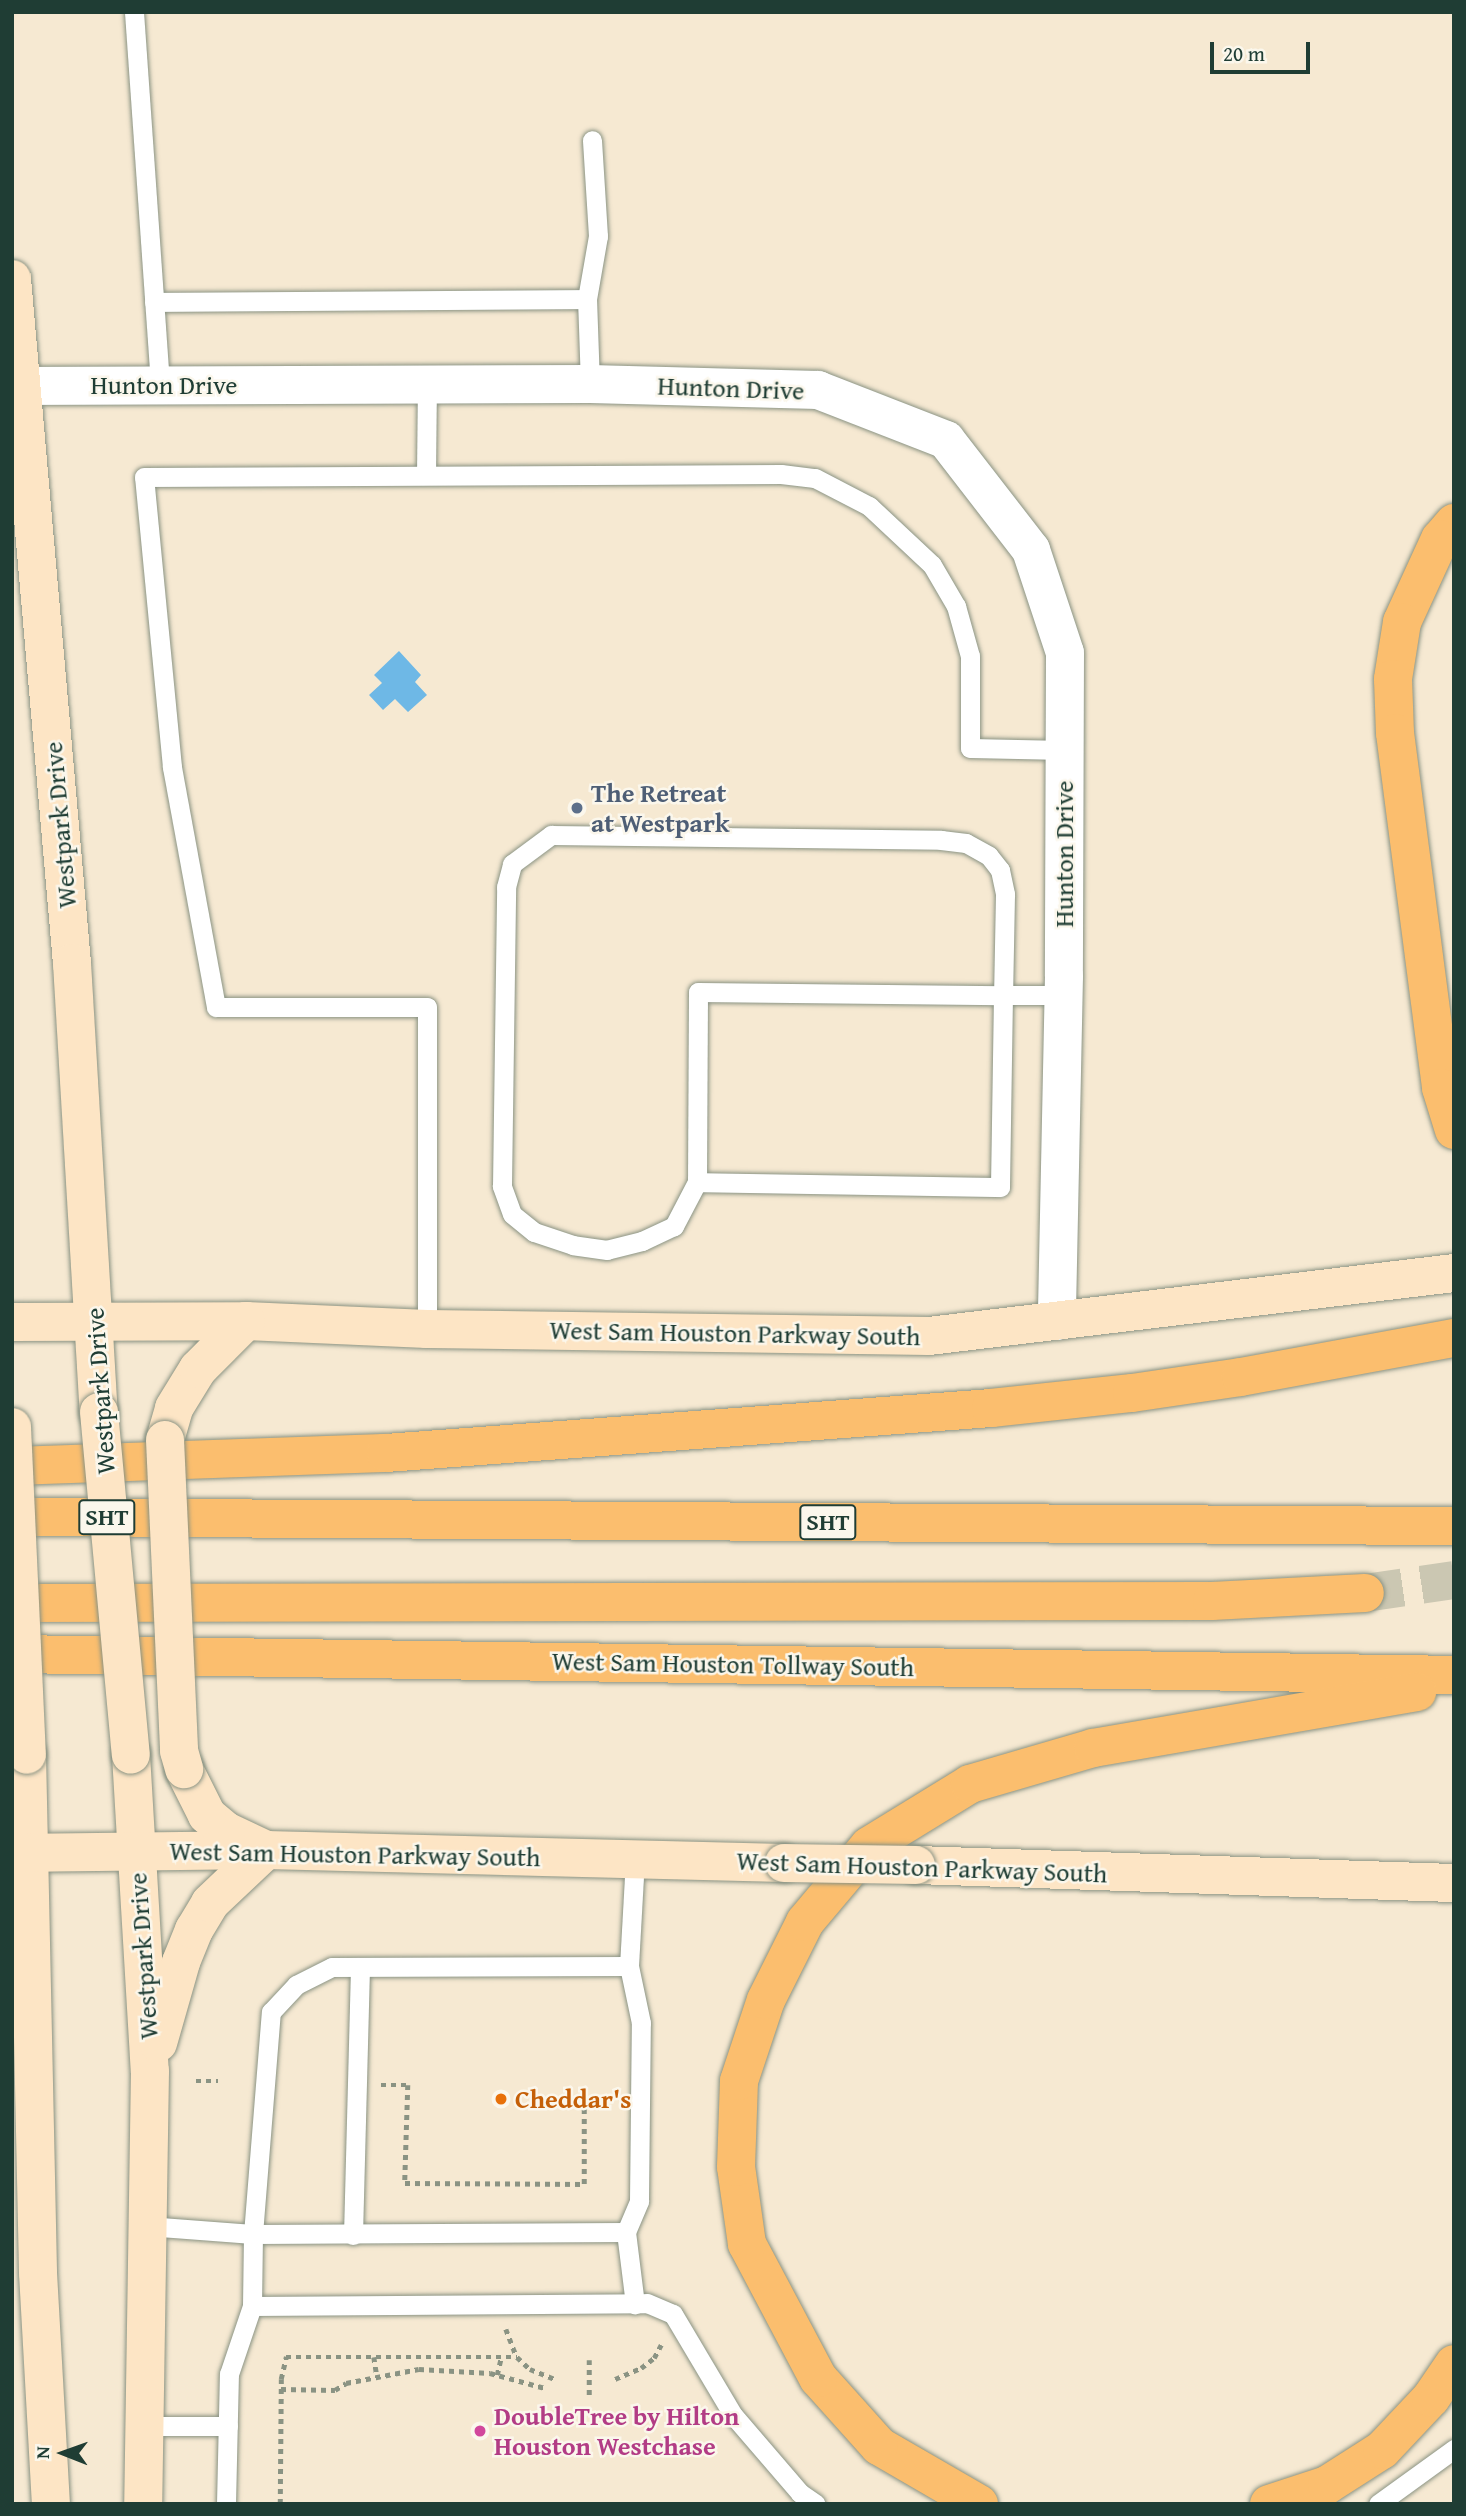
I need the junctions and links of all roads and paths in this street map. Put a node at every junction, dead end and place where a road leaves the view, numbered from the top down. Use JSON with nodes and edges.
{"nodes":[{"id":1,"x":134,"y":12,"type":"edge"},
{"id":2,"x":592,"y":140,"type":"dead end"},
{"id":3,"x":12,"y":279,"type":"edge"},
{"id":4,"x":587,"y":299,"type":"junction"},
{"id":5,"x":154,"y":302,"type":"junction"},
{"id":6,"x":427,"y":384,"type":"junction"},
{"id":7,"x":590,"y":384,"type":"junction"},
{"id":8,"x":160,"y":385,"type":"junction"},
{"id":9,"x":17,"y":386,"type":"edge"},
{"id":10,"x":426,"y":475,"type":"junction"},
{"id":11,"x":1454,"y":523,"type":"edge"},
{"id":12,"x":1065,"y":750,"type":"junction"},
{"id":13,"x":1003,"y":995,"type":"junction"},
{"id":14,"x":1062,"y":995,"type":"junction"},
{"id":15,"x":1454,"y":1130,"type":"edge"},
{"id":16,"x":697,"y":1182,"type":"junction"},
{"id":17,"x":1454,"y":1273,"type":"edge"},
{"id":18,"x":95,"y":1320,"type":"junction"},
{"id":19,"x":246,"y":1321,"type":"junction"},
{"id":20,"x":1057,"y":1321,"type":"junction"},
{"id":21,"x":12,"y":1322,"type":"edge"},
{"id":22,"x":426,"y":1329,"type":"junction"},
{"id":23,"x":1454,"y":1338,"type":"edge"},
{"id":24,"x":12,"y":1427,"type":"edge"},
{"id":25,"x":12,"y":1465,"type":"edge"},
{"id":26,"x":12,"y":1517,"type":"edge"},
{"id":27,"x":1454,"y":1526,"type":"edge"},
{"id":28,"x":1365,"y":1593,"type":"tunnel mouth"},
{"id":29,"x":12,"y":1603,"type":"edge"},
{"id":30,"x":12,"y":1654,"type":"edge"},
{"id":31,"x":1454,"y":1675,"type":"edge"},
{"id":32,"x":1454,"y":1685,"type":"edge"},
{"id":33,"x":266,"y":1850,"type":"junction"},
{"id":34,"x":136,"y":1852,"type":"junction"},
{"id":35,"x":22,"y":1853,"type":"edge"},
{"id":36,"x":635,"y":1859,"type":"junction"},
{"id":37,"x":1454,"y":1883,"type":"edge"},
{"id":38,"x":629,"y":1966,"type":"junction"},
{"id":39,"x":360,"y":1967,"type":"junction"},
{"id":40,"x":150,"y":2071,"type":"junction"},
{"id":41,"x":196,"y":2081,"type":"dead end"},
{"id":42,"x":218,"y":2081,"type":"dead end"},
{"id":43,"x":380,"y":2085,"type":"dead end"},
{"id":44,"x":584,"y":2106,"type":"dead end"},
{"id":45,"x":147,"y":2226,"type":"junction"},
{"id":46,"x":626,"y":2232,"type":"junction"},
{"id":47,"x":253,"y":2234,"type":"junction"},
{"id":48,"x":353,"y":2235,"type":"junction"},
{"id":49,"x":503,"y":2304,"type":"junction"},
{"id":50,"x":635,"y":2304,"type":"junction"},
{"id":51,"x":252,"y":2306,"type":"junction"},
{"id":52,"x":677,"y":2320,"type":"junction"},
{"id":53,"x":462,"y":2356,"type":"junction"},
{"id":54,"x":374,"y":2357,"type":"junction"},
{"id":55,"x":500,"y":2357,"type":"junction"},
{"id":56,"x":517,"y":2357,"type":"junction"},
{"id":57,"x":589,"y":2360,"type":"dead end"},
{"id":58,"x":1454,"y":2364,"type":"edge"},
{"id":59,"x":458,"y":2369,"type":"junction"},
{"id":60,"x":377,"y":2375,"type":"junction"},
{"id":61,"x":498,"y":2375,"type":"junction"},
{"id":62,"x":555,"y":2379,"type":"dead end"},
{"id":63,"x":615,"y":2379,"type":"dead end"},
{"id":64,"x":545,"y":2388,"type":"dead end"},
{"id":65,"x":281,"y":2389,"type":"junction"},
{"id":66,"x":589,"y":2395,"type":"dead end"},
{"id":67,"x":144,"y":2426,"type":"junction"},
{"id":68,"x":228,"y":2426,"type":"junction"},
{"id":69,"x":1454,"y":2449,"type":"edge"},
{"id":70,"x":814,"y":2503,"type":"edge"},
{"id":71,"x":51,"y":2504,"type":"edge"},
{"id":72,"x":143,"y":2504,"type":"edge"},
{"id":73,"x":226,"y":2504,"type":"edge"},
{"id":74,"x":280,"y":2504,"type":"edge"},
{"id":75,"x":979,"y":2504,"type":"edge"},
{"id":76,"x":1269,"y":2504,"type":"edge"},
{"id":77,"x":1378,"y":2504,"type":"edge"}],
"edges":[{"from":1,"to":5,"type":"lane"},
{"from":2,"to":4,"type":"lane"},
{"from":3,"to":9,"type":"main road","name":"Westpark Drive"},
{"from":4,"to":5,"type":"lane"},
{"from":4,"to":7,"type":"lane"},
{"from":5,"to":8,"type":"lane"},
{"from":6,"to":7,"type":"street","name":"Hunton Drive"},
{"from":6,"to":8,"type":"street","name":"Hunton Drive"},
{"from":6,"to":10,"type":"lane"},
{"from":7,"to":12,"type":"street","name":"Hunton Drive"},
{"from":8,"to":9,"type":"street","name":"Hunton Drive"},
{"from":9,"to":18,"type":"main road","name":"Westpark Drive"},
{"from":10,"to":12,"type":"lane"},
{"from":10,"to":22,"type":"lane"},
{"from":11,"to":15,"type":"highway"},
{"from":12,"to":14,"type":"street","name":"Hunton Drive"},
{"from":13,"to":14,"type":"lane"},
{"from":13,"to":16,"type":"lane"},
{"from":13,"to":16,"type":"lane"},
{"from":13,"to":16,"type":"lane"},
{"from":14,"to":20,"type":"street","name":"Hunton Drive"},
{"from":17,"to":20,"type":"main road","name":"West Sam Houston Parkway South"},
{"from":18,"to":19,"type":"main road","name":"West Sam Houston Parkway South"},
{"from":18,"to":21,"type":"main road","name":"West Sam Houston Parkway South"},
{"from":18,"to":34,"type":"main road","name":"Westpark Drive","bridge":true},
{"from":19,"to":22,"type":"main road","name":"West Sam Houston Parkway South"},
{"from":19,"to":33,"type":"main road","bridge":true},
{"from":20,"to":22,"type":"main road","name":"West Sam Houston Parkway South"},
{"from":23,"to":25,"type":"highway"},
{"from":24,"to":35,"type":"main road","bridge":true},
{"from":26,"to":27,"type":"highway","number":"SHT"},
{"from":28,"to":29,"type":"highway"},
{"from":30,"to":31,"type":"highway","name":"West Sam Houston Tollway South"},
{"from":32,"to":75,"type":"highway"},
{"from":33,"to":34,"type":"main road","name":"West Sam Houston Parkway South"},
{"from":33,"to":36,"type":"main road","name":"West Sam Houston Parkway South"},
{"from":33,"to":40,"type":"main road"},
{"from":34,"to":35,"type":"main road","name":"West Sam Houston Parkway South"},
{"from":34,"to":40,"type":"main road","name":"Westpark Drive"},
{"from":35,"to":71,"type":"main road"},
{"from":36,"to":37,"type":"main road","name":"West Sam Houston Parkway South","bridge":true},
{"from":36,"to":38,"type":"lane"},
{"from":38,"to":39,"type":"lane"},
{"from":38,"to":46,"type":"lane"},
{"from":39,"to":47,"type":"lane"},
{"from":39,"to":48,"type":"lane"},
{"from":40,"to":45,"type":"main road","name":"Westpark Drive"},
{"from":41,"to":42,"type":"path"},
{"from":43,"to":44,"type":"path"},
{"from":45,"to":47,"type":"lane"},
{"from":45,"to":67,"type":"main road","name":"Westpark Drive"},
{"from":46,"to":48,"type":"lane"},
{"from":46,"to":50,"type":"lane"},
{"from":47,"to":48,"type":"lane"},
{"from":47,"to":51,"type":"lane"},
{"from":49,"to":50,"type":"lane"},
{"from":49,"to":51,"type":"lane"},
{"from":49,"to":56,"type":"path"},
{"from":50,"to":52,"type":"lane"},
{"from":51,"to":68,"type":"lane"},
{"from":52,"to":63,"type":"path"},
{"from":52,"to":70,"type":"lane"},
{"from":53,"to":54,"type":"path"},
{"from":53,"to":55,"type":"path"},
{"from":53,"to":59,"type":"path"},
{"from":54,"to":60,"type":"path"},
{"from":54,"to":65,"type":"path"},
{"from":55,"to":56,"type":"path"},
{"from":55,"to":61,"type":"path"},
{"from":56,"to":62,"type":"path"},
{"from":57,"to":66,"type":"path"},
{"from":58,"to":76,"type":"highway"},
{"from":59,"to":60,"type":"path"},
{"from":59,"to":61,"type":"path"},
{"from":60,"to":65,"type":"path"},
{"from":61,"to":64,"type":"path"},
{"from":65,"to":74,"type":"path"},
{"from":67,"to":68,"type":"lane"},
{"from":67,"to":72,"type":"main road","name":"Westpark Drive"},
{"from":68,"to":73,"type":"lane"},
{"from":69,"to":77,"type":"lane"}]}
